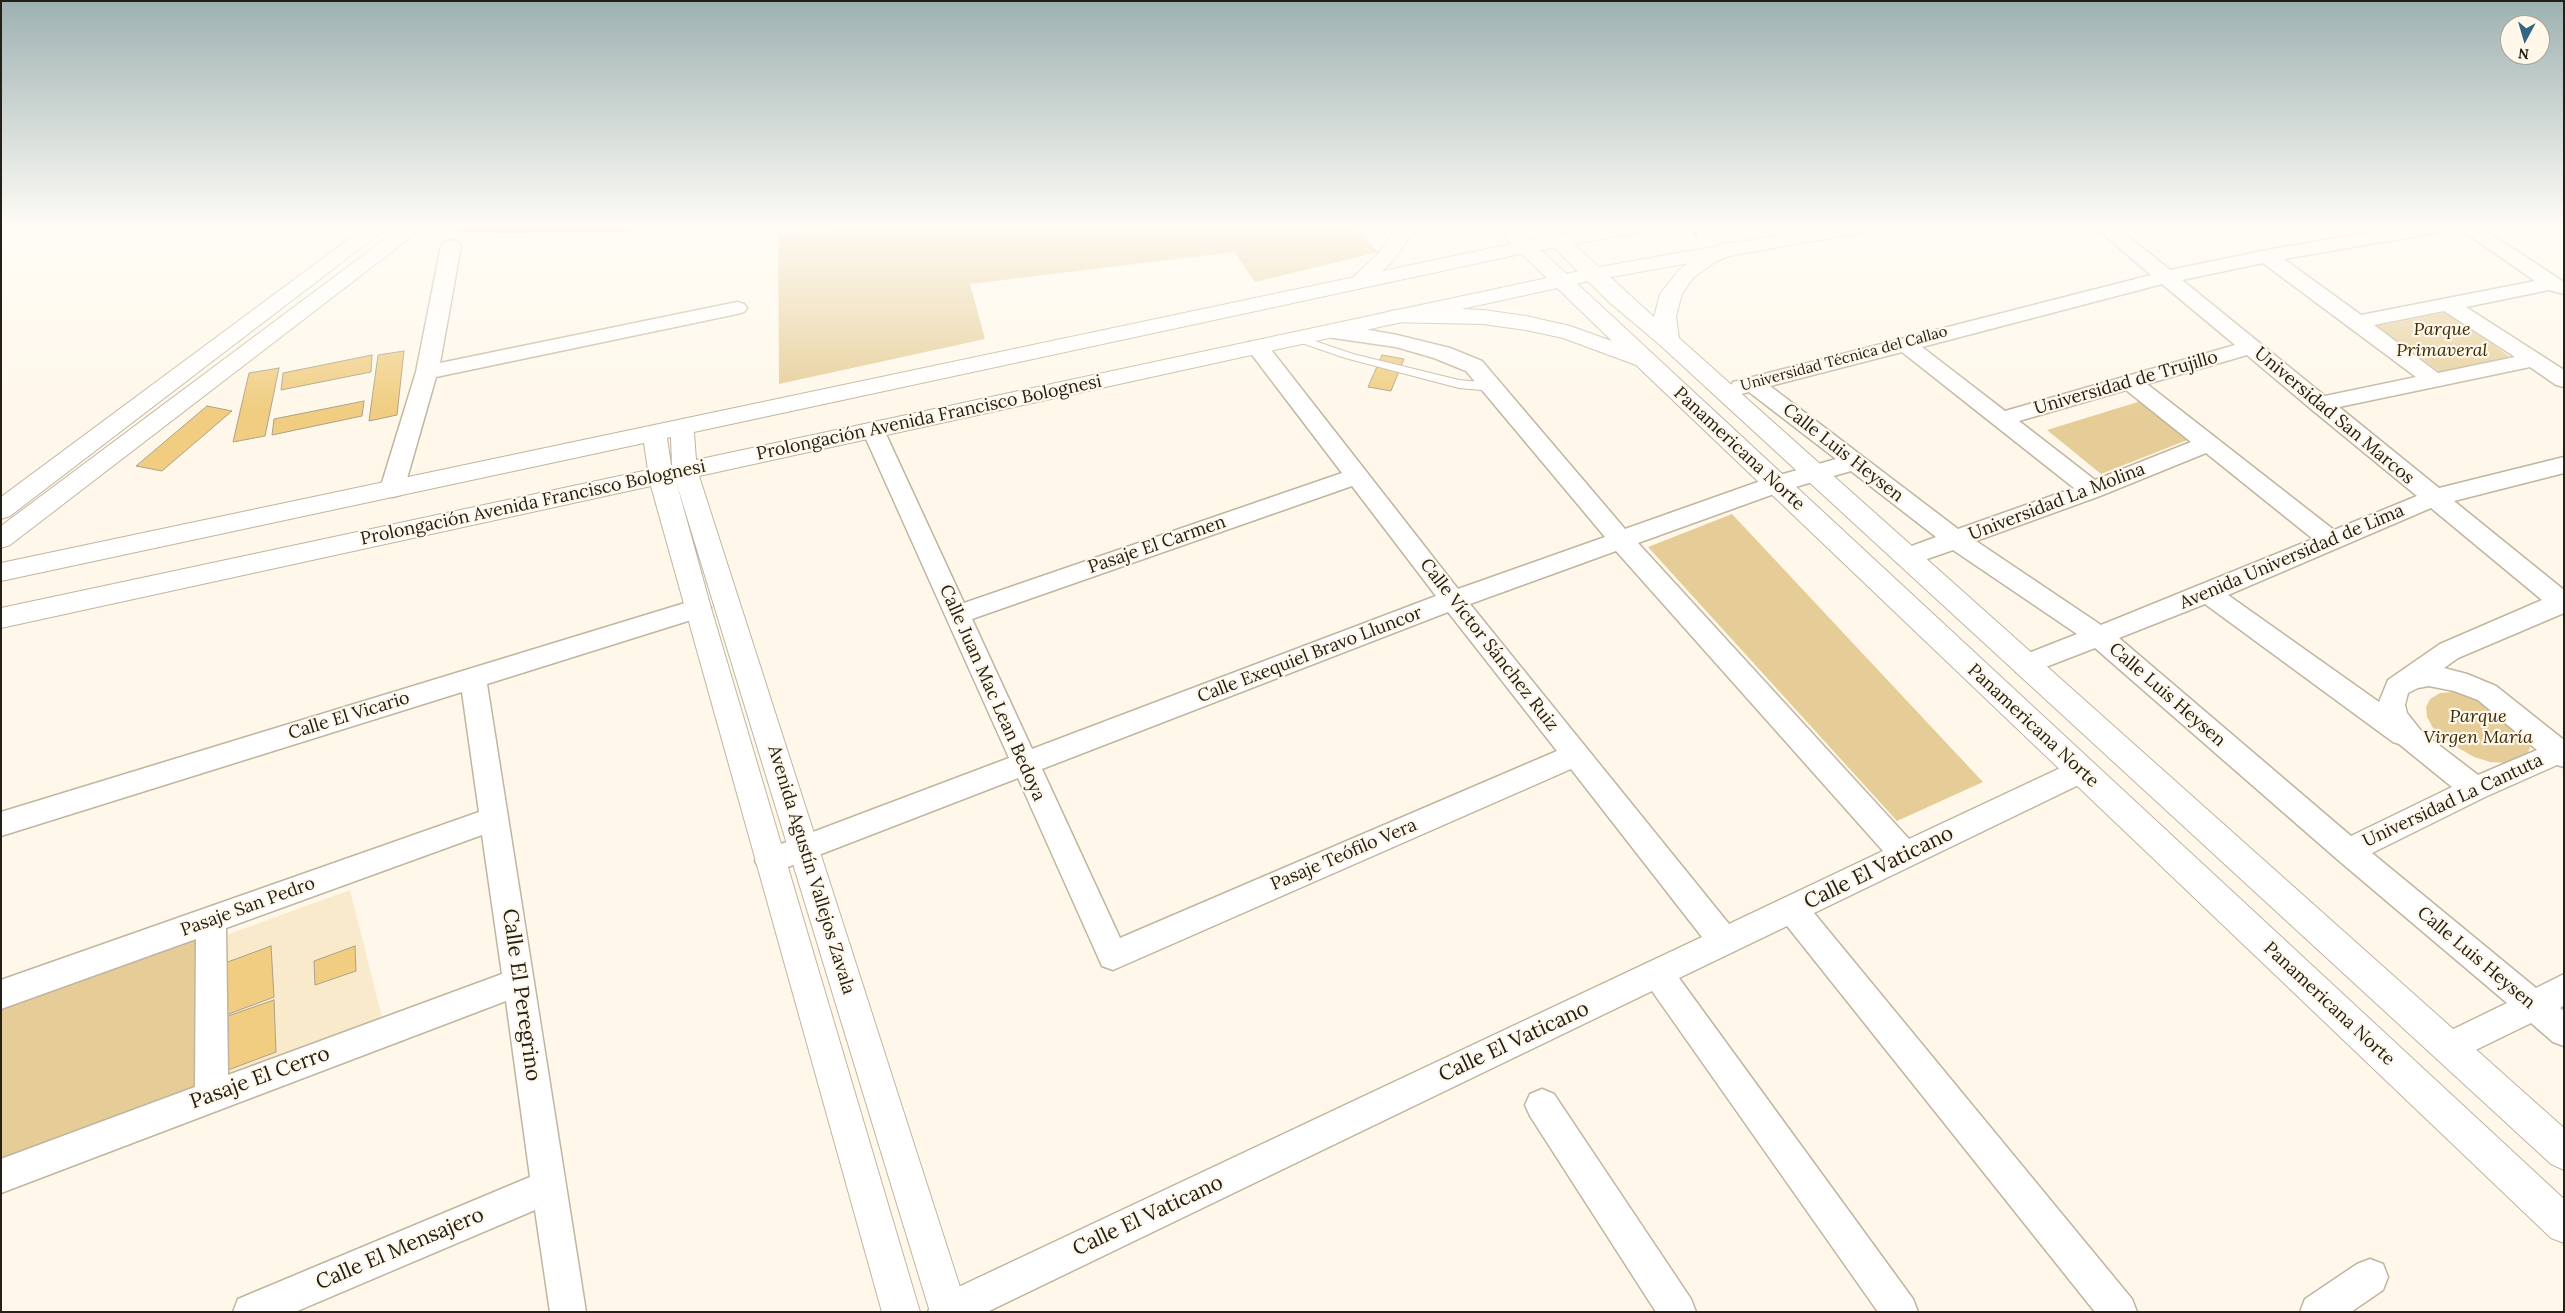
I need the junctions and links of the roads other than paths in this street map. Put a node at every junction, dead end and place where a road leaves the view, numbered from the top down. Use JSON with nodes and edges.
{"nodes":[{"id":1,"x":296,"y":288,"type":"edge"},
{"id":2,"x":333,"y":288,"type":"edge"},
{"id":3,"x":443,"y":288,"type":"edge"},
{"id":4,"x":1330,"y":288,"type":"edge"},
{"id":5,"x":1467,"y":288,"type":"edge"},
{"id":6,"x":1569,"y":288,"type":"edge"},
{"id":7,"x":1608,"y":288,"type":"edge"},
{"id":8,"x":1675,"y":288,"type":"edge"},
{"id":9,"x":2121,"y":288,"type":"edge"},
{"id":10,"x":2180,"y":288,"type":"edge"},
{"id":11,"x":2311,"y":288,"type":"edge"},
{"id":12,"x":2550,"y":288,"type":"edge"},
{"id":13,"x":2449,"y":305,"type":"junction"},
{"id":14,"x":737,"y":308,"type":"dead end"},
{"id":15,"x":1395,"y":317,"type":"junction"},
{"id":16,"x":2358,"y":322,"type":"junction"},
{"id":17,"x":1327,"y":332,"type":"junction"},
{"id":18,"x":1297,"y":338,"type":"junction"},
{"id":19,"x":1668,"y":340,"type":"junction"},
{"id":20,"x":1904,"y":343,"type":"junction"},
{"id":21,"x":1257,"y":347,"type":"junction"},
{"id":22,"x":2251,"y":347,"type":"junction"},
{"id":23,"x":2534,"y":360,"type":"junction"},
{"id":24,"x":1650,"y":365,"type":"junction"},
{"id":25,"x":427,"y":372,"type":"junction"},
{"id":26,"x":2434,"y":380,"type":"junction"},
{"id":27,"x":2564,"y":380,"type":"edge"},
{"id":28,"x":2130,"y":382,"type":"junction"},
{"id":29,"x":1752,"y":384,"type":"junction"},
{"id":30,"x":1492,"y":387,"type":"junction"},
{"id":31,"x":1724,"y":391,"type":"junction"},
{"id":32,"x":2319,"y":404,"type":"junction"},
{"id":33,"x":2002,"y":419,"type":"junction"},
{"id":34,"x":668,"y":430,"type":"junction"},
{"id":35,"x":873,"y":430,"type":"junction"},
{"id":36,"x":2207,"y":444,"type":"junction"},
{"id":37,"x":1854,"y":462,"type":"junction"},
{"id":38,"x":2559,"y":471,"type":"edge"},
{"id":39,"x":673,"y":473,"type":"junction"},
{"id":40,"x":1815,"y":474,"type":"junction"},
{"id":41,"x":1357,"y":476,"type":"junction"},
{"id":42,"x":1777,"y":484,"type":"junction"},
{"id":43,"x":392,"y":489,"type":"junction"},
{"id":44,"x":2092,"y":490,"type":"junction"},
{"id":45,"x":2434,"y":498,"type":"junction"},
{"id":46,"x":1,"y":510,"type":"edge"},
{"id":47,"x":1,"y":539,"type":"edge"},
{"id":48,"x":1621,"y":540,"type":"junction"},
{"id":49,"x":1956,"y":540,"type":"junction"},
{"id":50,"x":2331,"y":540,"type":"junction"},
{"id":51,"x":1907,"y":557,"type":"junction"},
{"id":52,"x":1,"y":572,"type":"edge"},
{"id":53,"x":2208,"y":593,"type":"junction"},
{"id":54,"x":1453,"y":600,"type":"junction"},
{"id":55,"x":2562,"y":603,"type":"edge"},
{"id":56,"x":698,"y":608,"type":"junction"},
{"id":57,"x":957,"y":615,"type":"junction"},
{"id":58,"x":1,"y":618,"type":"edge"},
{"id":59,"x":2099,"y":636,"type":"junction"},
{"id":60,"x":2025,"y":665,"type":"junction"},
{"id":61,"x":473,"y":678,"type":"junction"},
{"id":62,"x":2412,"y":678,"type":"junction"},
{"id":63,"x":2412,"y":740,"type":"junction"},
{"id":64,"x":2561,"y":754,"type":"edge"},
{"id":65,"x":1576,"y":755,"type":"junction"},
{"id":66,"x":1023,"y":763,"type":"junction"},
{"id":67,"x":2081,"y":771,"type":"junction"},
{"id":68,"x":2475,"y":788,"type":"junction"},
{"id":69,"x":494,"y":819,"type":"junction"},
{"id":70,"x":1,"y":824,"type":"edge"},
{"id":71,"x":804,"y":846,"type":"junction"},
{"id":72,"x":2348,"y":851,"type":"junction"},
{"id":73,"x":1905,"y":855,"type":"junction"},
{"id":74,"x":770,"y":861,"type":"junction"},
{"id":75,"x":1792,"y":909,"type":"junction"},
{"id":76,"x":211,"y":920,"type":"junction"},
{"id":77,"x":1724,"y":941,"type":"junction"},
{"id":78,"x":1112,"y":956,"type":"joint"},
{"id":79,"x":1657,"y":973,"type":"junction"},
{"id":80,"x":519,"y":982,"type":"junction"},
{"id":81,"x":2564,"y":988,"type":"edge"},
{"id":82,"x":1,"y":995,"type":"edge"},
{"id":83,"x":2534,"y":1006,"type":"junction"},
{"id":84,"x":2564,"y":1031,"type":"edge"},
{"id":85,"x":2449,"y":1048,"type":"junction"},
{"id":86,"x":212,"y":1096,"type":"junction"},
{"id":87,"x":1542,"y":1105,"type":"dead end"},
{"id":88,"x":2564,"y":1152,"type":"edge"},
{"id":89,"x":1,"y":1176,"type":"edge"},
{"id":90,"x":550,"y":1187,"type":"junction"},
{"id":91,"x":2564,"y":1224,"type":"edge"},
{"id":92,"x":2370,"y":1277,"type":"dead end"},
{"id":93,"x":948,"y":1311,"type":"edge"},
{"id":94,"x":251,"y":1312,"type":"edge"},
{"id":95,"x":568,"y":1312,"type":"edge"},
{"id":96,"x":901,"y":1312,"type":"edge"},
{"id":97,"x":1678,"y":1312,"type":"edge"},
{"id":98,"x":1900,"y":1312,"type":"edge"},
{"id":99,"x":2119,"y":1312,"type":"edge"},
{"id":100,"x":2318,"y":1312,"type":"edge"}],
"edges":[{"from":1,"to":46,"type":"main road"},
{"from":2,"to":47,"type":"main road"},
{"from":3,"to":25,"type":"street"},
{"from":4,"to":34,"type":"main road"},
{"from":5,"to":15,"type":"main road","name":"Prolongación Avenida Francisco Bolognesi"},
{"from":6,"to":24,"type":"main road","name":"Panamericana Norte"},
{"from":7,"to":19,"type":"main road","name":"Panamericana Norte"},
{"from":8,"to":19,"type":"main road"},
{"from":9,"to":20,"type":"street","name":"Universidad Técnica del Callao"},
{"from":10,"to":22,"type":"street","name":"Universidad San Marcos"},
{"from":11,"to":16,"type":"street"},
{"from":12,"to":13,"type":"street"},
{"from":13,"to":16,"type":"street"},
{"from":13,"to":23,"type":"street"},
{"from":14,"to":25,"type":"street"},
{"from":15,"to":17,"type":"main road","name":"Prolongación Avenida Francisco Bolognesi"},
{"from":15,"to":24,"type":"main road"},
{"from":16,"to":26,"type":"street"},
{"from":17,"to":18,"type":"main road","name":"Prolongación Avenida Francisco Bolognesi"},
{"from":17,"to":30,"type":"street"},
{"from":18,"to":21,"type":"main road","name":"Prolongación Avenida Francisco Bolognesi"},
{"from":18,"to":30,"type":"lane"},
{"from":19,"to":31,"type":"main road","name":"Panamericana Norte"},
{"from":20,"to":29,"type":"street","name":"Universidad Técnica del Callao"},
{"from":20,"to":33,"type":"street"},
{"from":21,"to":35,"type":"main road","name":"Prolongación Avenida Francisco Bolognesi"},
{"from":21,"to":41,"type":"street","name":"Calle Víctor Sánchez Ruiz"},
{"from":22,"to":28,"type":"street","name":"Universidad de Trujillo"},
{"from":22,"to":32,"type":"street","name":"Universidad San Marcos"},
{"from":23,"to":26,"type":"street"},
{"from":23,"to":27,"type":"street"},
{"from":24,"to":42,"type":"main road","name":"Panamericana Norte"},
{"from":25,"to":43,"type":"street"},
{"from":26,"to":32,"type":"street"},
{"from":28,"to":33,"type":"street","name":"Universidad de Trujillo"},
{"from":28,"to":36,"type":"street"},
{"from":29,"to":31,"type":"street","name":"Universidad Técnica del Callao"},
{"from":29,"to":37,"type":"street","name":"Calle Luis Heysen"},
{"from":30,"to":48,"type":"street"},
{"from":31,"to":40,"type":"main road","name":"Panamericana Norte"},
{"from":32,"to":45,"type":"street","name":"Universidad San Marcos"},
{"from":33,"to":44,"type":"street"},
{"from":34,"to":39,"type":"main road","name":"Avenida Agustín Vallejos Zavala"},
{"from":34,"to":43,"type":"main road"},
{"from":35,"to":39,"type":"main road","name":"Prolongación Avenida Francisco Bolognesi"},
{"from":35,"to":57,"type":"street","name":"Calle Juan Mac Lean Bedoya"},
{"from":36,"to":44,"type":"street","name":"Universidad La Molina"},
{"from":36,"to":50,"type":"street"},
{"from":37,"to":40,"type":"street","name":"Calle Exequiel Bravo Lluncor"},
{"from":37,"to":49,"type":"street","name":"Calle Luis Heysen"},
{"from":38,"to":45,"type":"street","name":"Avenida Universidad de Lima"},
{"from":39,"to":56,"type":"main road","name":"Avenida Agustín Vallejos Zavala"},
{"from":39,"to":58,"type":"main road","name":"Prolongación Avenida Francisco Bolognesi"},
{"from":39,"to":71,"type":"main road","name":"Avenida Agustín Vallejos Zavala"},
{"from":40,"to":42,"type":"street","name":"Calle Exequiel Bravo Lluncor"},
{"from":40,"to":51,"type":"main road","name":"Panamericana Norte"},
{"from":41,"to":54,"type":"street","name":"Calle Víctor Sánchez Ruiz"},
{"from":41,"to":57,"type":"street","name":"Pasaje El Carmen"},
{"from":42,"to":48,"type":"street","name":"Calle Exequiel Bravo Lluncor"},
{"from":42,"to":67,"type":"main road","name":"Panamericana Norte"},
{"from":43,"to":52,"type":"main road"},
{"from":44,"to":49,"type":"street","name":"Universidad La Molina"},
{"from":45,"to":50,"type":"street","name":"Avenida Universidad de Lima"},
{"from":45,"to":55,"type":"street","name":"Universidad San Marcos"},
{"from":48,"to":54,"type":"street","name":"Calle Exequiel Bravo Lluncor"},
{"from":48,"to":73,"type":"street"},
{"from":49,"to":51,"type":"street","name":"Universidad La Molina"},
{"from":49,"to":59,"type":"street","name":"Calle Luis Heysen"},
{"from":50,"to":53,"type":"street","name":"Avenida Universidad de Lima"},
{"from":51,"to":60,"type":"main road","name":"Panamericana Norte"},
{"from":53,"to":59,"type":"street","name":"Avenida Universidad de Lima"},
{"from":53,"to":63,"type":"street"},
{"from":54,"to":65,"type":"street","name":"Calle Víctor Sánchez Ruiz"},
{"from":54,"to":66,"type":"street","name":"Calle Exequiel Bravo Lluncor"},
{"from":55,"to":62,"type":"street"},
{"from":56,"to":61,"type":"street","name":"Calle El Vicario"},
{"from":56,"to":74,"type":"main road","name":"Avenida Agustín Vallejos Zavala"},
{"from":57,"to":66,"type":"street","name":"Calle Juan Mac Lean Bedoya"},
{"from":59,"to":60,"type":"street","name":"Avenida Universidad de Lima"},
{"from":59,"to":72,"type":"street","name":"Calle Luis Heysen"},
{"from":60,"to":85,"type":"main road","name":"Panamericana Norte"},
{"from":61,"to":69,"type":"street","name":"Calle El Peregrino"},
{"from":61,"to":70,"type":"street","name":"Calle El Vicario"},
{"from":62,"to":63,"type":"street"},
{"from":62,"to":64,"type":"street"},
{"from":63,"to":68,"type":"street"},
{"from":64,"to":68,"type":"street","name":"Universidad La Cantuta"},
{"from":65,"to":77,"type":"street","name":"Calle Víctor Sánchez Ruiz"},
{"from":65,"to":78,"type":"street","name":"Pasaje Teófilo Vera"},
{"from":66,"to":71,"type":"street","name":"Calle Exequiel Bravo Lluncor"},
{"from":66,"to":78,"type":"street","name":"Calle Juan Mac Lean Bedoya"},
{"from":67,"to":73,"type":"street","name":"Calle El Vaticano"},
{"from":67,"to":91,"type":"main road","name":"Panamericana Norte"},
{"from":68,"to":72,"type":"street","name":"Universidad La Cantuta"},
{"from":69,"to":76,"type":"street","name":"Pasaje San Pedro"},
{"from":69,"to":80,"type":"street","name":"Calle El Peregrino"},
{"from":71,"to":74,"type":"street","name":"Calle Exequiel Bravo Lluncor"},
{"from":71,"to":93,"type":"main road","name":"Avenida Agustín Vallejos Zavala"},
{"from":72,"to":83,"type":"street","name":"Calle Luis Heysen"},
{"from":73,"to":75,"type":"street","name":"Calle El Vaticano"},
{"from":74,"to":96,"type":"main road","name":"Avenida Agustín Vallejos Zavala"},
{"from":75,"to":77,"type":"street","name":"Calle El Vaticano"},
{"from":75,"to":99,"type":"street"},
{"from":76,"to":82,"type":"street","name":"Pasaje San Pedro"},
{"from":76,"to":86,"type":"street"},
{"from":77,"to":79,"type":"street","name":"Calle El Vaticano"},
{"from":79,"to":93,"type":"street","name":"Calle El Vaticano"},
{"from":79,"to":98,"type":"street"},
{"from":80,"to":86,"type":"street","name":"Pasaje El Cerro"},
{"from":80,"to":90,"type":"street","name":"Calle El Peregrino"},
{"from":81,"to":83,"type":"street"},
{"from":83,"to":84,"type":"street","name":"Calle Luis Heysen"},
{"from":83,"to":85,"type":"street"},
{"from":85,"to":88,"type":"main road","name":"Panamericana Norte"},
{"from":86,"to":89,"type":"street","name":"Pasaje El Cerro"},
{"from":87,"to":97,"type":"street"},
{"from":90,"to":94,"type":"street","name":"Calle El Mensajero"},
{"from":90,"to":95,"type":"street","name":"Calle El Peregrino"},
{"from":92,"to":100,"type":"street"}]}
